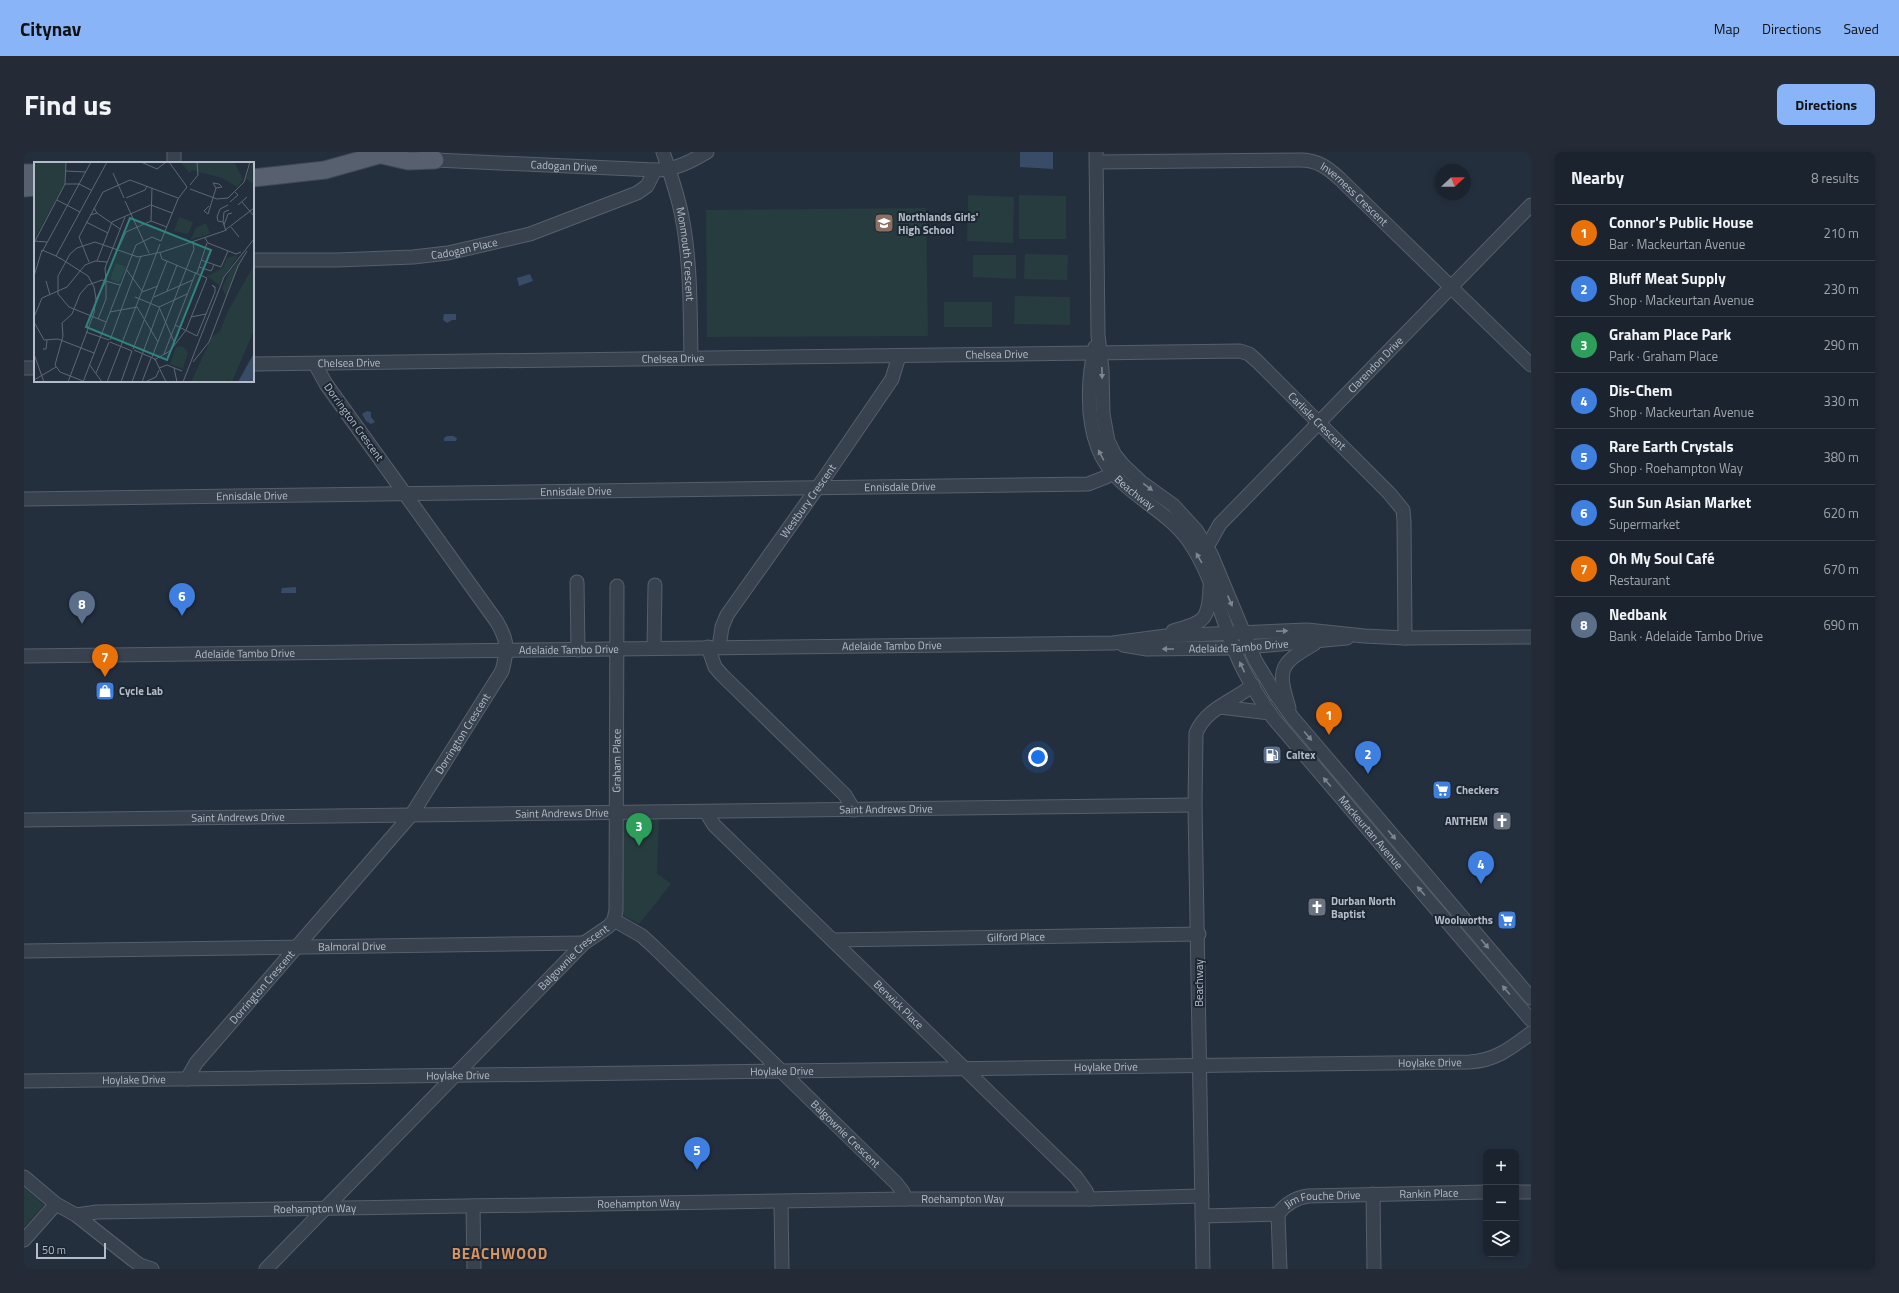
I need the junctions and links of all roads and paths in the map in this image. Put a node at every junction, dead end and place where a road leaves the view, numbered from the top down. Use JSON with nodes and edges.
{"nodes":[{"id":1,"x":419,"y":152,"type":"edge"},
{"id":2,"x":663,"y":152,"type":"edge"},
{"id":3,"x":707,"y":152,"type":"edge"},
{"id":4,"x":386,"y":153,"type":"edge"},
{"id":5,"x":1097,"y":157,"type":"edge"},
{"id":6,"x":435,"y":160,"type":"junction"},
{"id":7,"x":661,"y":170,"type":"junction"},
{"id":8,"x":254,"y":178,"type":"edge"},
{"id":9,"x":34,"y":187,"type":"edge"},
{"id":10,"x":24,"y":188,"type":"edge"},
{"id":11,"x":1531,"y":205,"type":"edge"},
{"id":12,"x":254,"y":260,"type":"edge"},
{"id":13,"x":1450,"y":288,"type":"junction"},
{"id":14,"x":1097,"y":354,"type":"junction"},
{"id":15,"x":899,"y":356,"type":"junction"},
{"id":16,"x":691,"y":358,"type":"junction"},
{"id":17,"x":254,"y":364,"type":"edge"},
{"id":18,"x":315,"y":364,"type":"junction"},
{"id":19,"x":1531,"y":365,"type":"edge"},
{"id":20,"x":1317,"y":423,"type":"junction"},
{"id":21,"x":1123,"y":465,"type":"junction"},
{"id":22,"x":1113,"y":474,"type":"junction"},
{"id":23,"x":816,"y":488,"type":"junction"},
{"id":24,"x":404,"y":493,"type":"junction"},
{"id":25,"x":24,"y":498,"type":"edge"},
{"id":26,"x":1220,"y":524,"type":"junction"},
{"id":27,"x":1196,"y":530,"type":"junction"},
{"id":28,"x":1207,"y":547,"type":"junction"},
{"id":29,"x":577,"y":582,"type":"dead end"},
{"id":30,"x":1211,"y":584,"type":"junction"},
{"id":31,"x":655,"y":585,"type":"dead end"},
{"id":32,"x":617,"y":586,"type":"dead end"},
{"id":33,"x":1243,"y":632,"type":"junction"},
{"id":34,"x":1229,"y":633,"type":"junction"},
{"id":35,"x":1364,"y":636,"type":"junction"},
{"id":36,"x":1531,"y":637,"type":"edge"},
{"id":37,"x":1148,"y":638,"type":"junction"},
{"id":38,"x":1405,"y":638,"type":"junction"},
{"id":39,"x":1318,"y":642,"type":"junction"},
{"id":40,"x":1113,"y":643,"type":"junction"},
{"id":41,"x":714,"y":647,"type":"junction"},
{"id":42,"x":1249,"y":647,"type":"junction"},
{"id":43,"x":654,"y":648,"type":"junction"},
{"id":44,"x":1235,"y":648,"type":"junction"},
{"id":45,"x":618,"y":649,"type":"junction"},
{"id":46,"x":506,"y":650,"type":"junction"},
{"id":47,"x":578,"y":650,"type":"junction"},
{"id":48,"x":24,"y":656,"type":"edge"},
{"id":49,"x":1253,"y":685,"type":"junction"},
{"id":50,"x":1220,"y":707,"type":"junction"},
{"id":51,"x":1270,"y":714,"type":"junction"},
{"id":52,"x":1292,"y":717,"type":"junction"},
{"id":53,"x":1328,"y":760,"type":"junction"},
{"id":54,"x":1316,"y":769,"type":"junction"},
{"id":55,"x":1195,"y":805,"type":"junction"},
{"id":56,"x":854,"y":810,"type":"junction"},
{"id":57,"x":615,"y":812,"type":"junction"},
{"id":58,"x":706,"y":812,"type":"junction"},
{"id":59,"x":412,"y":814,"type":"junction"},
{"id":60,"x":24,"y":820,"type":"edge"},
{"id":61,"x":614,"y":920,"type":"junction"},
{"id":62,"x":1199,"y":934,"type":"junction"},
{"id":63,"x":833,"y":940,"type":"junction"},
{"id":64,"x":584,"y":943,"type":"junction"},
{"id":65,"x":297,"y":948,"type":"junction"},
{"id":66,"x":24,"y":951,"type":"edge"},
{"id":67,"x":1531,"y":998,"type":"edge"},
{"id":68,"x":1531,"y":1020,"type":"edge"},
{"id":69,"x":1531,"y":1033,"type":"edge"},
{"id":70,"x":1200,"y":1066,"type":"junction"},
{"id":71,"x":967,"y":1069,"type":"junction"},
{"id":72,"x":782,"y":1071,"type":"junction"},
{"id":73,"x":456,"y":1074,"type":"junction"},
{"id":74,"x":187,"y":1078,"type":"junction"},
{"id":75,"x":24,"y":1081,"type":"edge"},
{"id":76,"x":24,"y":1177,"type":"edge"},
{"id":77,"x":1483,"y":1192,"type":"edge"},
{"id":78,"x":1519,"y":1192,"type":"edge"},
{"id":79,"x":1531,"y":1192,"type":"edge"},
{"id":80,"x":1373,"y":1194,"type":"junction"},
{"id":81,"x":1202,"y":1196,"type":"junction"},
{"id":82,"x":905,"y":1199,"type":"junction"},
{"id":83,"x":1090,"y":1200,"type":"junction"},
{"id":84,"x":781,"y":1202,"type":"junction"},
{"id":85,"x":56,"y":1204,"type":"junction"},
{"id":86,"x":473,"y":1206,"type":"junction"},
{"id":87,"x":328,"y":1208,"type":"junction"},
{"id":88,"x":96,"y":1212,"type":"junction"},
{"id":89,"x":1278,"y":1214,"type":"junction"},
{"id":90,"x":76,"y":1215,"type":"junction"},
{"id":91,"x":1202,"y":1216,"type":"junction"},
{"id":92,"x":92,"y":1228,"type":"junction"},
{"id":93,"x":24,"y":1240,"type":"edge"},
{"id":94,"x":152,"y":1269,"type":"edge"},
{"id":95,"x":266,"y":1269,"type":"edge"},
{"id":96,"x":474,"y":1269,"type":"edge"},
{"id":97,"x":782,"y":1269,"type":"edge"},
{"id":98,"x":1203,"y":1269,"type":"edge"},
{"id":99,"x":1280,"y":1269,"type":"edge"},
{"id":100,"x":1374,"y":1269,"type":"edge"}],
"edges":[{"from":1,"to":6,"type":"street","name":"Cadogan Drive"},
{"from":2,"to":7,"type":"street","name":"Monmouth Crescent"},
{"from":3,"to":7,"type":"street","name":"Cadogan Drive"},
{"from":4,"to":6,"type":"main road"},
{"from":4,"to":8,"type":"main road"},
{"from":5,"to":13,"type":"street","name":"Inverness Crescent"},
{"from":5,"to":14,"type":"street","name":"Beachway"},
{"from":6,"to":7,"type":"street","name":"Cadogan Drive"},
{"from":7,"to":12,"type":"street","name":"Cadogan Place"},
{"from":7,"to":16,"type":"street","name":"Monmouth Crescent"},
{"from":9,"to":10,"type":"main road"},
{"from":11,"to":13,"type":"street","name":"Clarendon Drive"},
{"from":13,"to":19,"type":"street","name":"Inverness Crescent"},
{"from":13,"to":20,"type":"street","name":"Clarendon Drive"},
{"from":14,"to":15,"type":"street","name":"Chelsea Drive"},
{"from":14,"to":20,"type":"street","name":"Carlisle Crescent"},
{"from":14,"to":21,"type":"street","name":"Beachway","one_way":true},
{"from":22,"to":14,"type":"street","name":"Beachway","one_way":true},
{"from":15,"to":16,"type":"street","name":"Chelsea Drive"},
{"from":15,"to":23,"type":"street","name":"Westbury Crescent"},
{"from":16,"to":18,"type":"street","name":"Chelsea Drive"},
{"from":17,"to":18,"type":"street","name":"Chelsea Drive"},
{"from":18,"to":24,"type":"street","name":"Dorrington Crescent"},
{"from":20,"to":26,"type":"street","name":"Clarendon Drive"},
{"from":20,"to":38,"type":"street","name":"Carlisle Crescent"},
{"from":21,"to":22,"type":"street","name":"Ennisdale Drive"},
{"from":21,"to":27,"type":"street","name":"Beachway","one_way":true},
{"from":22,"to":23,"type":"street","name":"Ennisdale Drive"},
{"from":30,"to":22,"type":"street","name":"Beachway","one_way":true},
{"from":23,"to":24,"type":"street","name":"Ennisdale Drive"},
{"from":23,"to":41,"type":"street","name":"Westbury Crescent"},
{"from":24,"to":25,"type":"street","name":"Ennisdale Drive"},
{"from":24,"to":46,"type":"street","name":"Dorrington Crescent"},
{"from":26,"to":27,"type":"street"},
{"from":26,"to":28,"type":"street","name":"Clarendon Drive"},
{"from":27,"to":28,"type":"street","name":"Beachway"},
{"from":28,"to":33,"type":"street","name":"Beachway","one_way":true},
{"from":29,"to":47,"type":"street"},
{"from":30,"to":34,"type":"street","name":"Beachway"},
{"from":30,"to":37,"type":"street"},
{"from":31,"to":43,"type":"street"},
{"from":32,"to":45,"type":"street","name":"Graham Place"},
{"from":33,"to":34,"type":"street","name":"Adelaide Tambo Drive"},
{"from":33,"to":35,"type":"street","name":"Adelaide Tambo Drive","one_way":true},
{"from":33,"to":42,"type":"street","name":"Mackeurtan Avenue"},
{"from":34,"to":37,"type":"street","name":"Adelaide Tambo Drive"},
{"from":34,"to":44,"type":"street","name":"Mackeurtan Avenue"},
{"from":35,"to":38,"type":"street","name":"Adelaide Tambo Drive"},
{"from":35,"to":39,"type":"street","name":"Adelaide Tambo Drive"},
{"from":36,"to":38,"type":"street","name":"Adelaide Tambo Drive"},
{"from":37,"to":40,"type":"street","name":"Adelaide Tambo Drive"},
{"from":39,"to":42,"type":"street","name":"Adelaide Tambo Drive"},
{"from":39,"to":52,"type":"street"},
{"from":40,"to":41,"type":"street","name":"Adelaide Tambo Drive"},
{"from":44,"to":40,"type":"street","name":"Adelaide Tambo Drive","one_way":true},
{"from":41,"to":43,"type":"street","name":"Adelaide Tambo Drive"},
{"from":41,"to":56,"type":"street","name":"Westbury Crescent"},
{"from":42,"to":44,"type":"street","name":"Adelaide Tambo Drive"},
{"from":42,"to":52,"type":"street","name":"Mackeurtan Avenue"},
{"from":43,"to":45,"type":"street","name":"Adelaide Tambo Drive"},
{"from":49,"to":44,"type":"street","name":"Mackeurtan Avenue","one_way":true},
{"from":45,"to":47,"type":"street","name":"Adelaide Tambo Drive"},
{"from":45,"to":57,"type":"street","name":"Graham Place"},
{"from":46,"to":47,"type":"street","name":"Adelaide Tambo Drive"},
{"from":46,"to":48,"type":"street","name":"Adelaide Tambo Drive"},
{"from":46,"to":59,"type":"street","name":"Dorrington Crescent"},
{"from":49,"to":50,"type":"street","name":"Beachway"},
{"from":49,"to":51,"type":"street","name":"Mackeurtan Avenue"},
{"from":50,"to":51,"type":"street"},
{"from":50,"to":55,"type":"street","name":"Beachway"},
{"from":51,"to":54,"type":"street","name":"Mackeurtan Avenue"},
{"from":52,"to":53,"type":"street","name":"Mackeurtan Avenue","one_way":true},
{"from":53,"to":54,"type":"street"},
{"from":53,"to":67,"type":"street","name":"Mackeurtan Avenue","one_way":true},
{"from":68,"to":54,"type":"street","name":"Mackeurtan Avenue","one_way":true},
{"from":55,"to":56,"type":"street","name":"Saint Andrews Drive"},
{"from":55,"to":62,"type":"street","name":"Beachway"},
{"from":56,"to":58,"type":"street","name":"Saint Andrews Drive"},
{"from":57,"to":58,"type":"street","name":"Saint Andrews Drive"},
{"from":57,"to":59,"type":"street","name":"Saint Andrews Drive"},
{"from":57,"to":61,"type":"street","name":"Graham Place"},
{"from":58,"to":63,"type":"street","name":"Berwick Place"},
{"from":59,"to":60,"type":"street","name":"Saint Andrews Drive"},
{"from":59,"to":65,"type":"street","name":"Dorrington Crescent"},
{"from":61,"to":64,"type":"street","name":"Balgownie Crescent"},
{"from":61,"to":72,"type":"street","name":"Balgownie Crescent"},
{"from":62,"to":63,"type":"street","name":"Gilford Place"},
{"from":62,"to":70,"type":"street","name":"Beachway"},
{"from":63,"to":71,"type":"street","name":"Berwick Place"},
{"from":64,"to":65,"type":"street","name":"Balmoral Drive"},
{"from":64,"to":73,"type":"street","name":"Balgownie Crescent"},
{"from":65,"to":66,"type":"street","name":"Balmoral Drive"},
{"from":65,"to":74,"type":"street","name":"Dorrington Crescent"},
{"from":69,"to":70,"type":"street","name":"Hoylake Drive"},
{"from":70,"to":71,"type":"street","name":"Hoylake Drive"},
{"from":70,"to":81,"type":"street","name":"Beachway"},
{"from":71,"to":72,"type":"street","name":"Hoylake Drive"},
{"from":71,"to":83,"type":"street","name":"Berwick Place"},
{"from":72,"to":73,"type":"street","name":"Hoylake Drive"},
{"from":72,"to":82,"type":"street","name":"Balgownie Crescent"},
{"from":73,"to":74,"type":"street","name":"Hoylake Drive"},
{"from":73,"to":87,"type":"street","name":"Balgownie Crescent"},
{"from":74,"to":75,"type":"street","name":"Hoylake Drive"},
{"from":76,"to":85,"type":"street"},
{"from":77,"to":80,"type":"street","name":"Rankin Place"},
{"from":78,"to":79,"type":"street"},
{"from":80,"to":89,"type":"street","name":"Jim Fouche Drive"},
{"from":80,"to":100,"type":"street","name":"Jim Fouche Drive"},
{"from":81,"to":83,"type":"street","name":"Roehampton Way"},
{"from":81,"to":91,"type":"street","name":"Beachway"},
{"from":82,"to":83,"type":"street","name":"Roehampton Way"},
{"from":82,"to":84,"type":"street","name":"Roehampton Way"},
{"from":84,"to":86,"type":"street","name":"Roehampton Way"},
{"from":84,"to":97,"type":"street"},
{"from":85,"to":90,"type":"street"},
{"from":85,"to":93,"type":"street"},
{"from":86,"to":87,"type":"street","name":"Roehampton Way"},
{"from":86,"to":96,"type":"street"},
{"from":87,"to":88,"type":"street","name":"Roehampton Way"},
{"from":87,"to":95,"type":"street","name":"Balgownie Crescent"},
{"from":88,"to":90,"type":"street","name":"Roehampton Way"},
{"from":88,"to":92,"type":"street"},
{"from":89,"to":91,"type":"street","name":"Jim Fouche Drive"},
{"from":89,"to":99,"type":"street"},
{"from":90,"to":92,"type":"street"},
{"from":91,"to":98,"type":"street","name":"Beachway"},
{"from":92,"to":94,"type":"street"}]}
